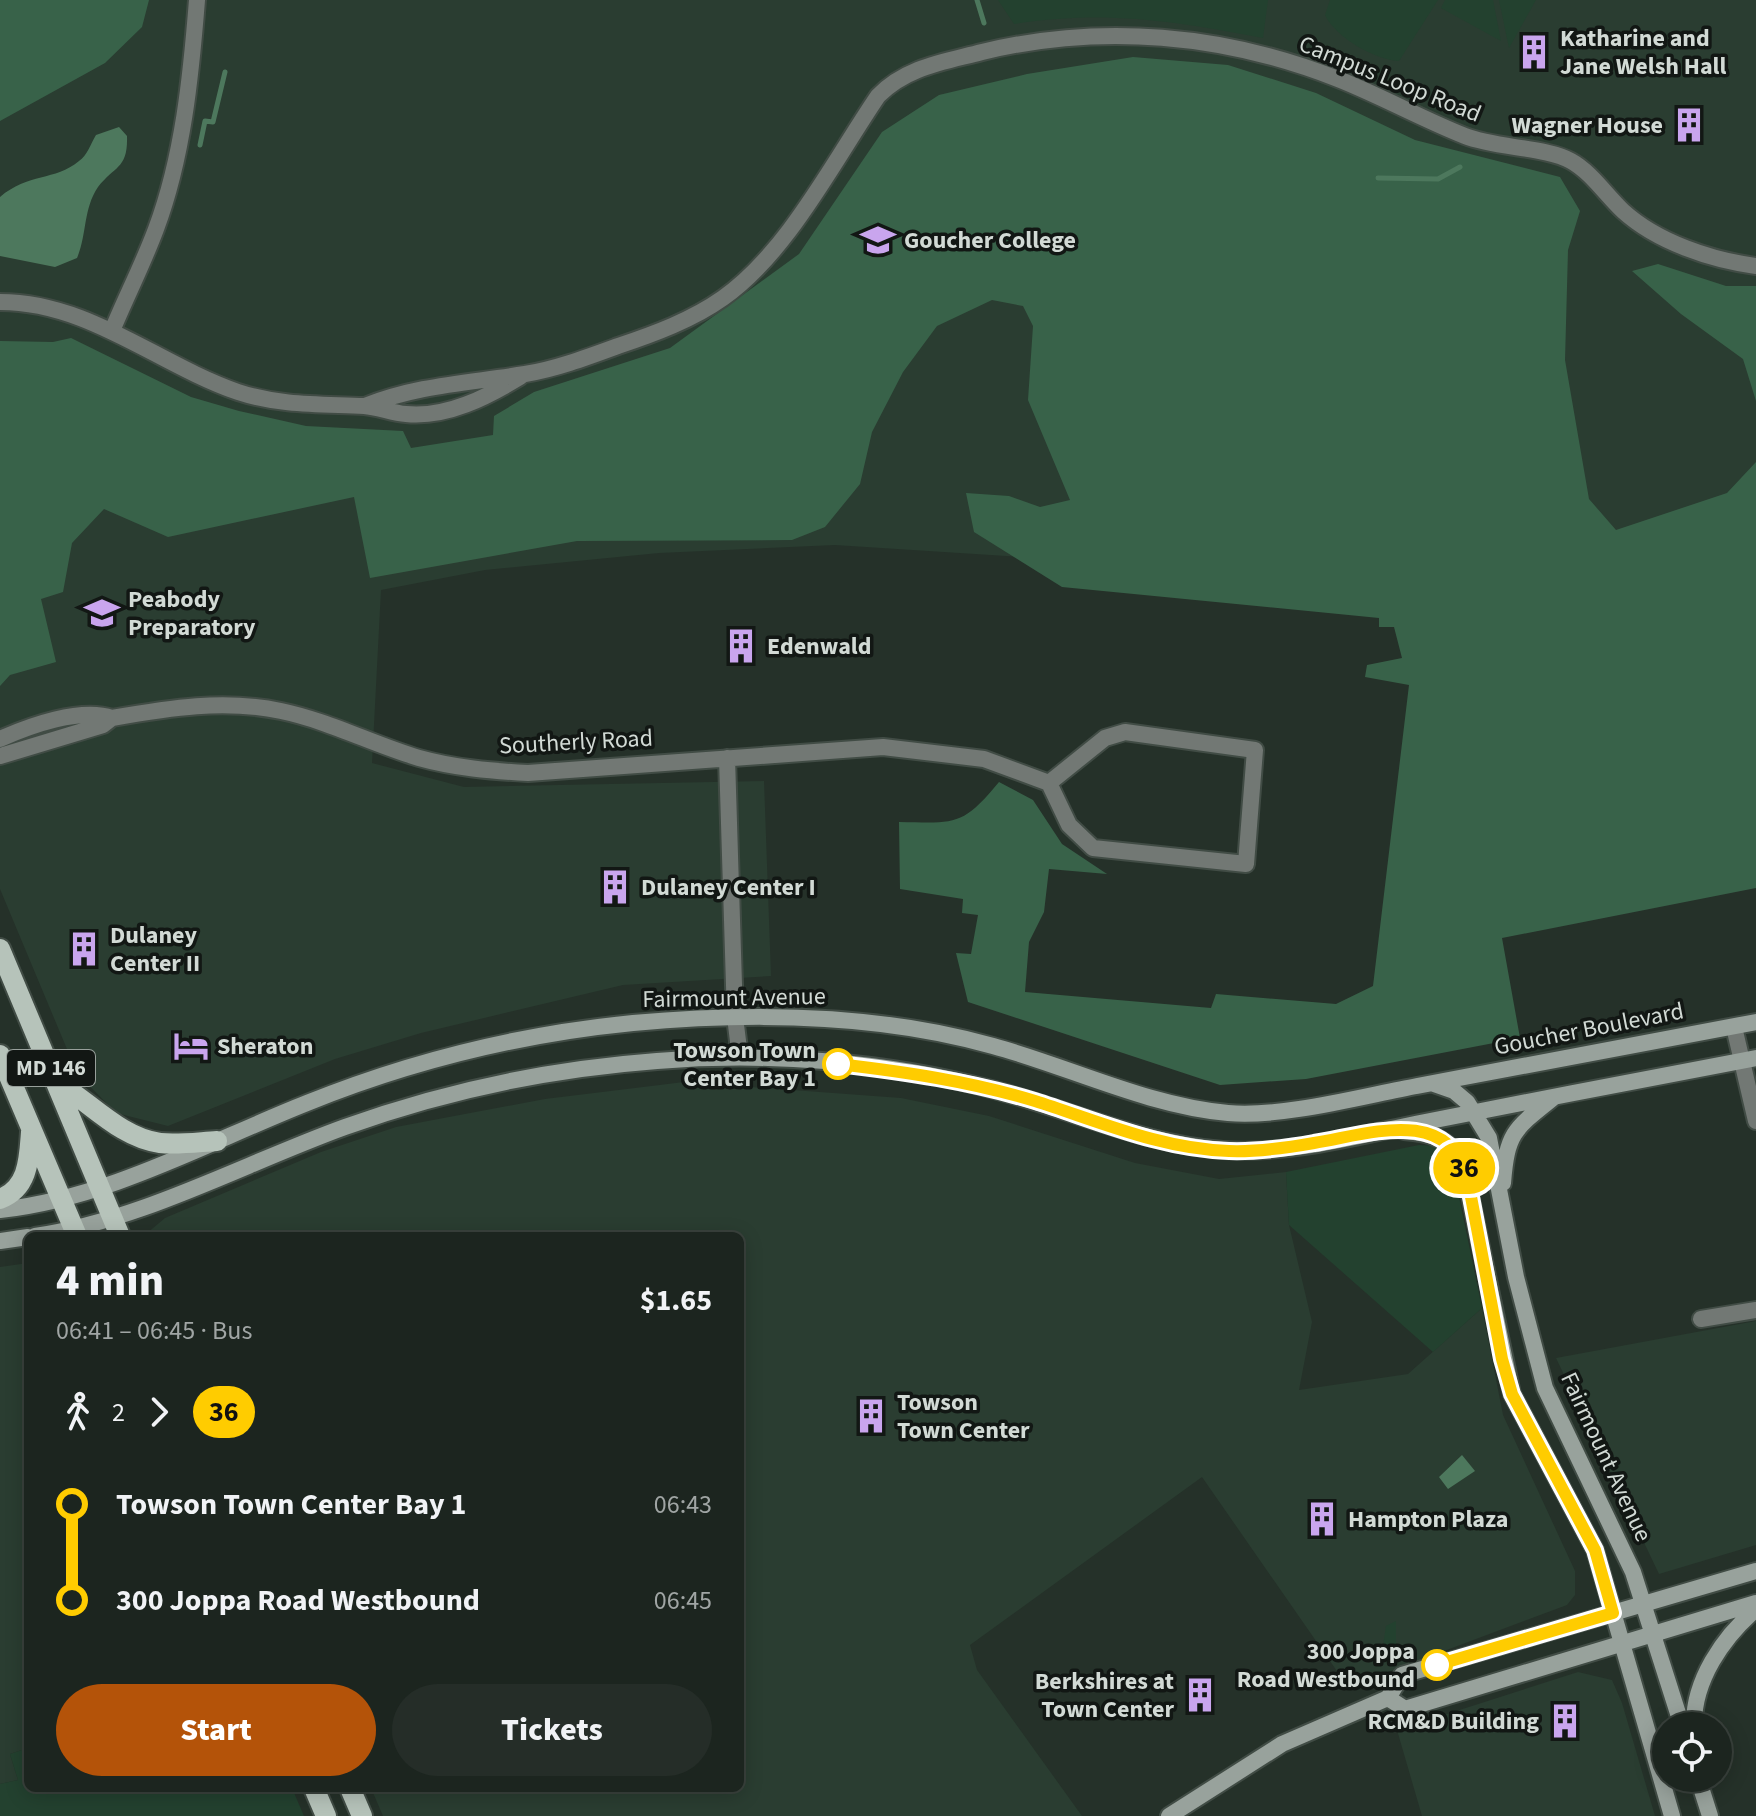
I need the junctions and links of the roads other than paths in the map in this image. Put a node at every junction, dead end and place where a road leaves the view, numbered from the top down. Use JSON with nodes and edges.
{"nodes":[{"id":1,"x":197,"y":0,"type":"edge"},
{"id":2,"x":1756,"y":266,"type":"edge"},
{"id":3,"x":0,"y":302,"type":"edge"},
{"id":4,"x":112,"y":331,"type":"junction"},
{"id":5,"x":525,"y":374,"type":"junction"},
{"id":6,"x":365,"y":406,"type":"junction"},
{"id":7,"x":112,"y":718,"type":"junction"},
{"id":8,"x":0,"y":739,"type":"edge"},
{"id":9,"x":0,"y":756,"type":"edge"},
{"id":10,"x":727,"y":758,"type":"junction"},
{"id":11,"x":1049,"y":783,"type":"junction"},
{"id":12,"x":0,"y":949,"type":"edge"},
{"id":13,"x":735,"y":1017,"type":"junction"},
{"id":14,"x":1756,"y":1022,"type":"edge"},
{"id":15,"x":1734,"y":1027,"type":"junction"},
{"id":16,"x":0,"y":1055,"type":"edge"},
{"id":17,"x":740,"y":1057,"type":"junction"},
{"id":18,"x":1748,"y":1059,"type":"edge"},
{"id":19,"x":58,"y":1083,"type":"junction"},
{"id":20,"x":1431,"y":1083,"type":"junction"},
{"id":21,"x":1554,"y":1097,"type":"junction"},
{"id":22,"x":1476,"y":1112,"type":"junction"},
{"id":23,"x":1756,"y":1121,"type":"edge"},
{"id":24,"x":31,"y":1128,"type":"junction"},
{"id":25,"x":1387,"y":1129,"type":"junction"},
{"id":26,"x":217,"y":1141,"type":"junction"},
{"id":27,"x":101,"y":1187,"type":"junction"},
{"id":28,"x":0,"y":1199,"type":"edge"},
{"id":29,"x":62,"y":1199,"type":"junction"},
{"id":30,"x":1501,"y":1204,"type":"junction"},
{"id":31,"x":0,"y":1210,"type":"edge"},
{"id":32,"x":116,"y":1226,"type":"edge"},
{"id":33,"x":76,"y":1232,"type":"edge"},
{"id":34,"x":24,"y":1238,"type":"edge"},
{"id":35,"x":0,"y":1241,"type":"edge"},
{"id":36,"x":1756,"y":1310,"type":"edge"},
{"id":37,"x":1701,"y":1319,"type":"dead end"},
{"id":38,"x":1756,"y":1571,"type":"edge"},
{"id":39,"x":1644,"y":1604,"type":"junction"},
{"id":40,"x":1756,"y":1606,"type":"edge"},
{"id":41,"x":1613,"y":1613,"type":"junction"},
{"id":42,"x":1653,"y":1634,"type":"junction"},
{"id":43,"x":1622,"y":1643,"type":"junction"},
{"id":44,"x":1388,"y":1698,"type":"junction"},
{"id":45,"x":1678,"y":1712,"type":"edge"},
{"id":46,"x":1697,"y":1712,"type":"edge"},
{"id":47,"x":316,"y":1792,"type":"edge"},
{"id":48,"x":352,"y":1792,"type":"edge"},
{"id":49,"x":1703,"y":1792,"type":"edge"},
{"id":50,"x":326,"y":1816,"type":"edge"},
{"id":51,"x":362,"y":1816,"type":"edge"},
{"id":52,"x":1169,"y":1816,"type":"edge"},
{"id":53,"x":1672,"y":1816,"type":"edge"},
{"id":54,"x":1710,"y":1816,"type":"edge"}],
"edges":[{"from":1,"to":4,"type":"street"},
{"from":2,"to":5,"type":"street","name":"Campus Loop Road"},
{"from":3,"to":4,"type":"street","name":"Campus Loop Road"},
{"from":4,"to":6,"type":"street","name":"Campus Loop Road"},
{"from":5,"to":6,"type":"street","name":"Campus Loop Road"},
{"from":5,"to":6,"type":"street","name":"Campus Loop Road"},
{"from":7,"to":8,"type":"street","name":"Southerly Road"},
{"from":7,"to":9,"type":"street","name":"Southerly Road"},
{"from":7,"to":10,"type":"street","name":"Southerly Road"},
{"from":10,"to":11,"type":"street","name":"Southerly Road"},
{"from":10,"to":13,"type":"street"},
{"from":11,"to":11,"type":"street"},
{"from":12,"to":19,"type":"main road","number":"MD 146"},
{"from":13,"to":17,"type":"street"},
{"from":13,"to":20,"type":"main road","name":"Fairmount Avenue"},
{"from":13,"to":26,"type":"main road","name":"Fairmount Avenue"},
{"from":14,"to":15,"type":"main road","name":"Goucher Boulevard"},
{"from":15,"to":18,"type":"street"},
{"from":15,"to":20,"type":"main road","name":"Goucher Boulevard"},
{"from":16,"to":24,"type":"main road","number":"MD 146"},
{"from":17,"to":25,"type":"main road","name":"Fairmount Avenue"},
{"from":17,"to":32,"type":"main road","name":"Fairmount Avenue"},
{"from":18,"to":21,"type":"main road"},
{"from":18,"to":23,"type":"street"},
{"from":19,"to":26,"type":"main road"},
{"from":19,"to":27,"type":"main road","number":"MD 146"},
{"from":20,"to":22,"type":"main road","name":"Fairmount Avenue"},
{"from":21,"to":22,"type":"main road"},
{"from":21,"to":30,"type":"main road"},
{"from":22,"to":25,"type":"main road","name":"Fairmount Avenue"},
{"from":22,"to":30,"type":"main road","name":"Fairmount Avenue"},
{"from":24,"to":28,"type":"main road"},
{"from":24,"to":29,"type":"main road","number":"MD 146"},
{"from":25,"to":41,"type":"main road","name":"Fairmount Avenue"},
{"from":26,"to":27,"type":"main road","name":"Fairmount Avenue"},
{"from":27,"to":29,"type":"main road","name":"Fairmount Avenue"},
{"from":27,"to":32,"type":"main road","number":"MD 146"},
{"from":29,"to":31,"type":"main road","name":"Fairmount Avenue"},
{"from":29,"to":33,"type":"main road","number":"MD 146"},
{"from":30,"to":39,"type":"main road","name":"Fairmount Avenue"},
{"from":32,"to":33,"type":"main road","name":"Fairmount Avenue"},
{"from":34,"to":35,"type":"main road"},
{"from":36,"to":37,"type":"street"},
{"from":38,"to":39,"type":"main road"},
{"from":39,"to":41,"type":"main road"},
{"from":39,"to":42,"type":"main road","name":"Fairmount Avenue"},
{"from":40,"to":42,"type":"main road"},
{"from":40,"to":46,"type":"main road"},
{"from":41,"to":43,"type":"main road","name":"Fairmount Avenue"},
{"from":41,"to":44,"type":"main road"},
{"from":42,"to":43,"type":"main road"},
{"from":42,"to":45,"type":"main road","name":"Fairmount Avenue"},
{"from":43,"to":44,"type":"main road"},
{"from":43,"to":53,"type":"main road","name":"Fairmount Avenue"},
{"from":44,"to":52,"type":"main road"},
{"from":47,"to":50,"type":"main road"},
{"from":48,"to":51,"type":"main road"},
{"from":49,"to":54,"type":"main road"}]}
